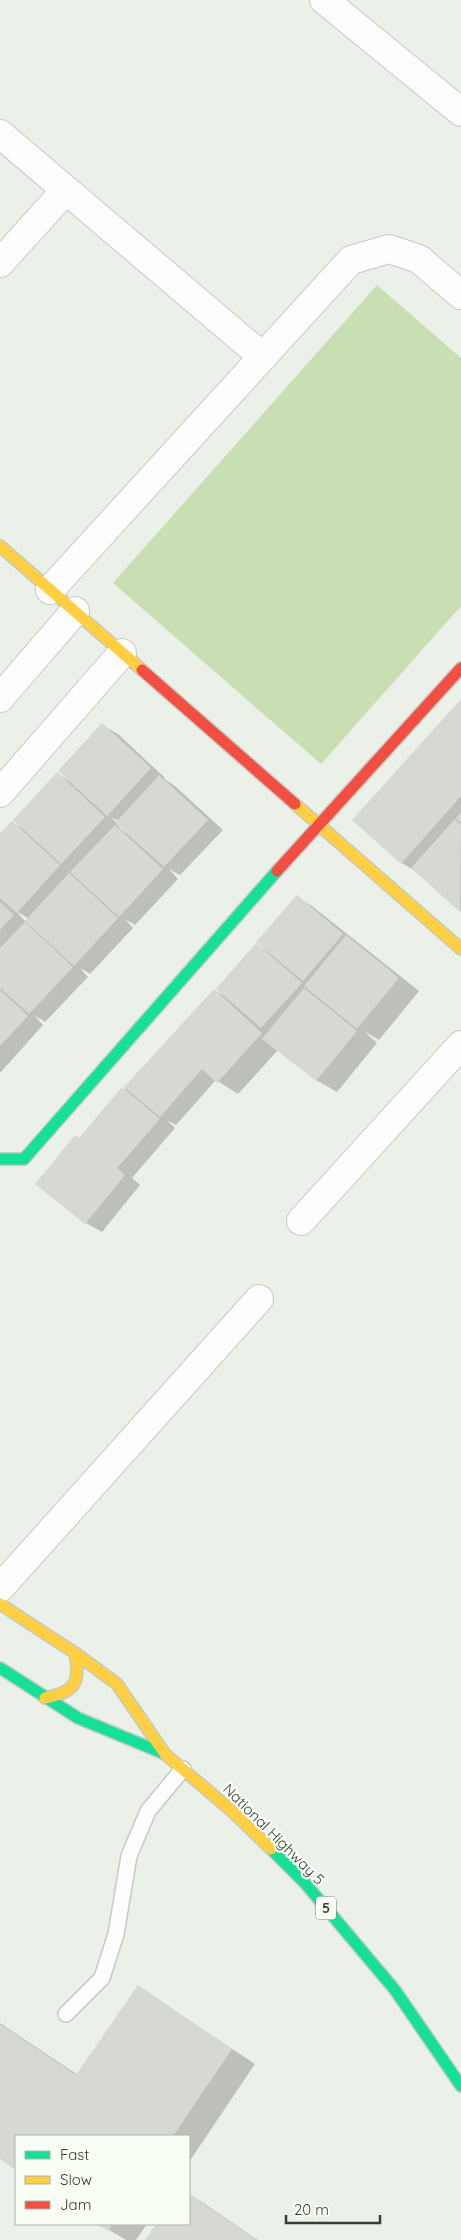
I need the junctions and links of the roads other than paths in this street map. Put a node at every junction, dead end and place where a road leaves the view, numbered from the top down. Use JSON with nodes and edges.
{"nodes":[{"id":1,"x":324,"y":0,"type":"edge"},
{"id":2,"x":461,"y":112,"type":"edge"},
{"id":3,"x":0,"y":134,"type":"edge"},
{"id":4,"x":65,"y":190,"type":"junction"},
{"id":5,"x":0,"y":263,"type":"edge"},
{"id":6,"x":461,"y":295,"type":"edge"},
{"id":7,"x":263,"y":357,"type":"junction"},
{"id":8,"x":0,"y":546,"type":"edge"},
{"id":9,"x":50,"y":590,"type":"junction"},
{"id":10,"x":75,"y":611,"type":"junction"},
{"id":11,"x":122,"y":653,"type":"junction"},
{"id":12,"x":461,"y":668,"type":"edge"},
{"id":13,"x":0,"y":698,"type":"edge"},
{"id":14,"x":0,"y":793,"type":"edge"},
{"id":15,"x":318,"y":824,"type":"junction"},
{"id":16,"x":461,"y":949,"type":"edge"},
{"id":17,"x":461,"y":1045,"type":"edge"},
{"id":18,"x":0,"y":1159,"type":"edge"},
{"id":19,"x":301,"y":1220,"type":"dead end"},
{"id":20,"x":259,"y":1299,"type":"dead end"},
{"id":21,"x":0,"y":1588,"type":"edge"},
{"id":22,"x":0,"y":1604,"type":"edge"},
{"id":23,"x":75,"y":1653,"type":"junction"},
{"id":24,"x":0,"y":1668,"type":"edge"},
{"id":25,"x":45,"y":1698,"type":"junction"},
{"id":26,"x":165,"y":1754,"type":"junction"},
{"id":27,"x":183,"y":1769,"type":"junction"},
{"id":28,"x":66,"y":2014,"type":"dead end"},
{"id":29,"x":461,"y":2086,"type":"edge"}],
"edges":[{"from":1,"to":2,"type":"street"},
{"from":3,"to":4,"type":"street"},
{"from":4,"to":5,"type":"street"},
{"from":4,"to":7,"type":"street"},
{"from":6,"to":7,"type":"street"},
{"from":7,"to":9,"type":"street"},
{"from":8,"to":9,"type":"main road"},
{"from":9,"to":10,"type":"main road"},
{"from":10,"to":11,"type":"main road"},
{"from":10,"to":13,"type":"street"},
{"from":11,"to":14,"type":"street"},
{"from":11,"to":15,"type":"main road"},
{"from":12,"to":15,"type":"main road"},
{"from":15,"to":16,"type":"main road"},
{"from":15,"to":18,"type":"main road"},
{"from":17,"to":19,"type":"street"},
{"from":20,"to":21,"type":"street"},
{"from":22,"to":23,"type":"main road","name":"National Highway 5","number":"5"},
{"from":23,"to":25,"type":"main road"},
{"from":23,"to":26,"type":"main road","name":"National Highway 5","number":"5"},
{"from":24,"to":25,"type":"main road","name":"National Highway 5","number":"5"},
{"from":25,"to":26,"type":"main road","name":"National Highway 5","number":"5"},
{"from":26,"to":27,"type":"main road","name":"National Highway 5","number":"5"},
{"from":27,"to":28,"type":"lane"},
{"from":27,"to":29,"type":"main road","name":"National Highway 5","number":"5"}]}
